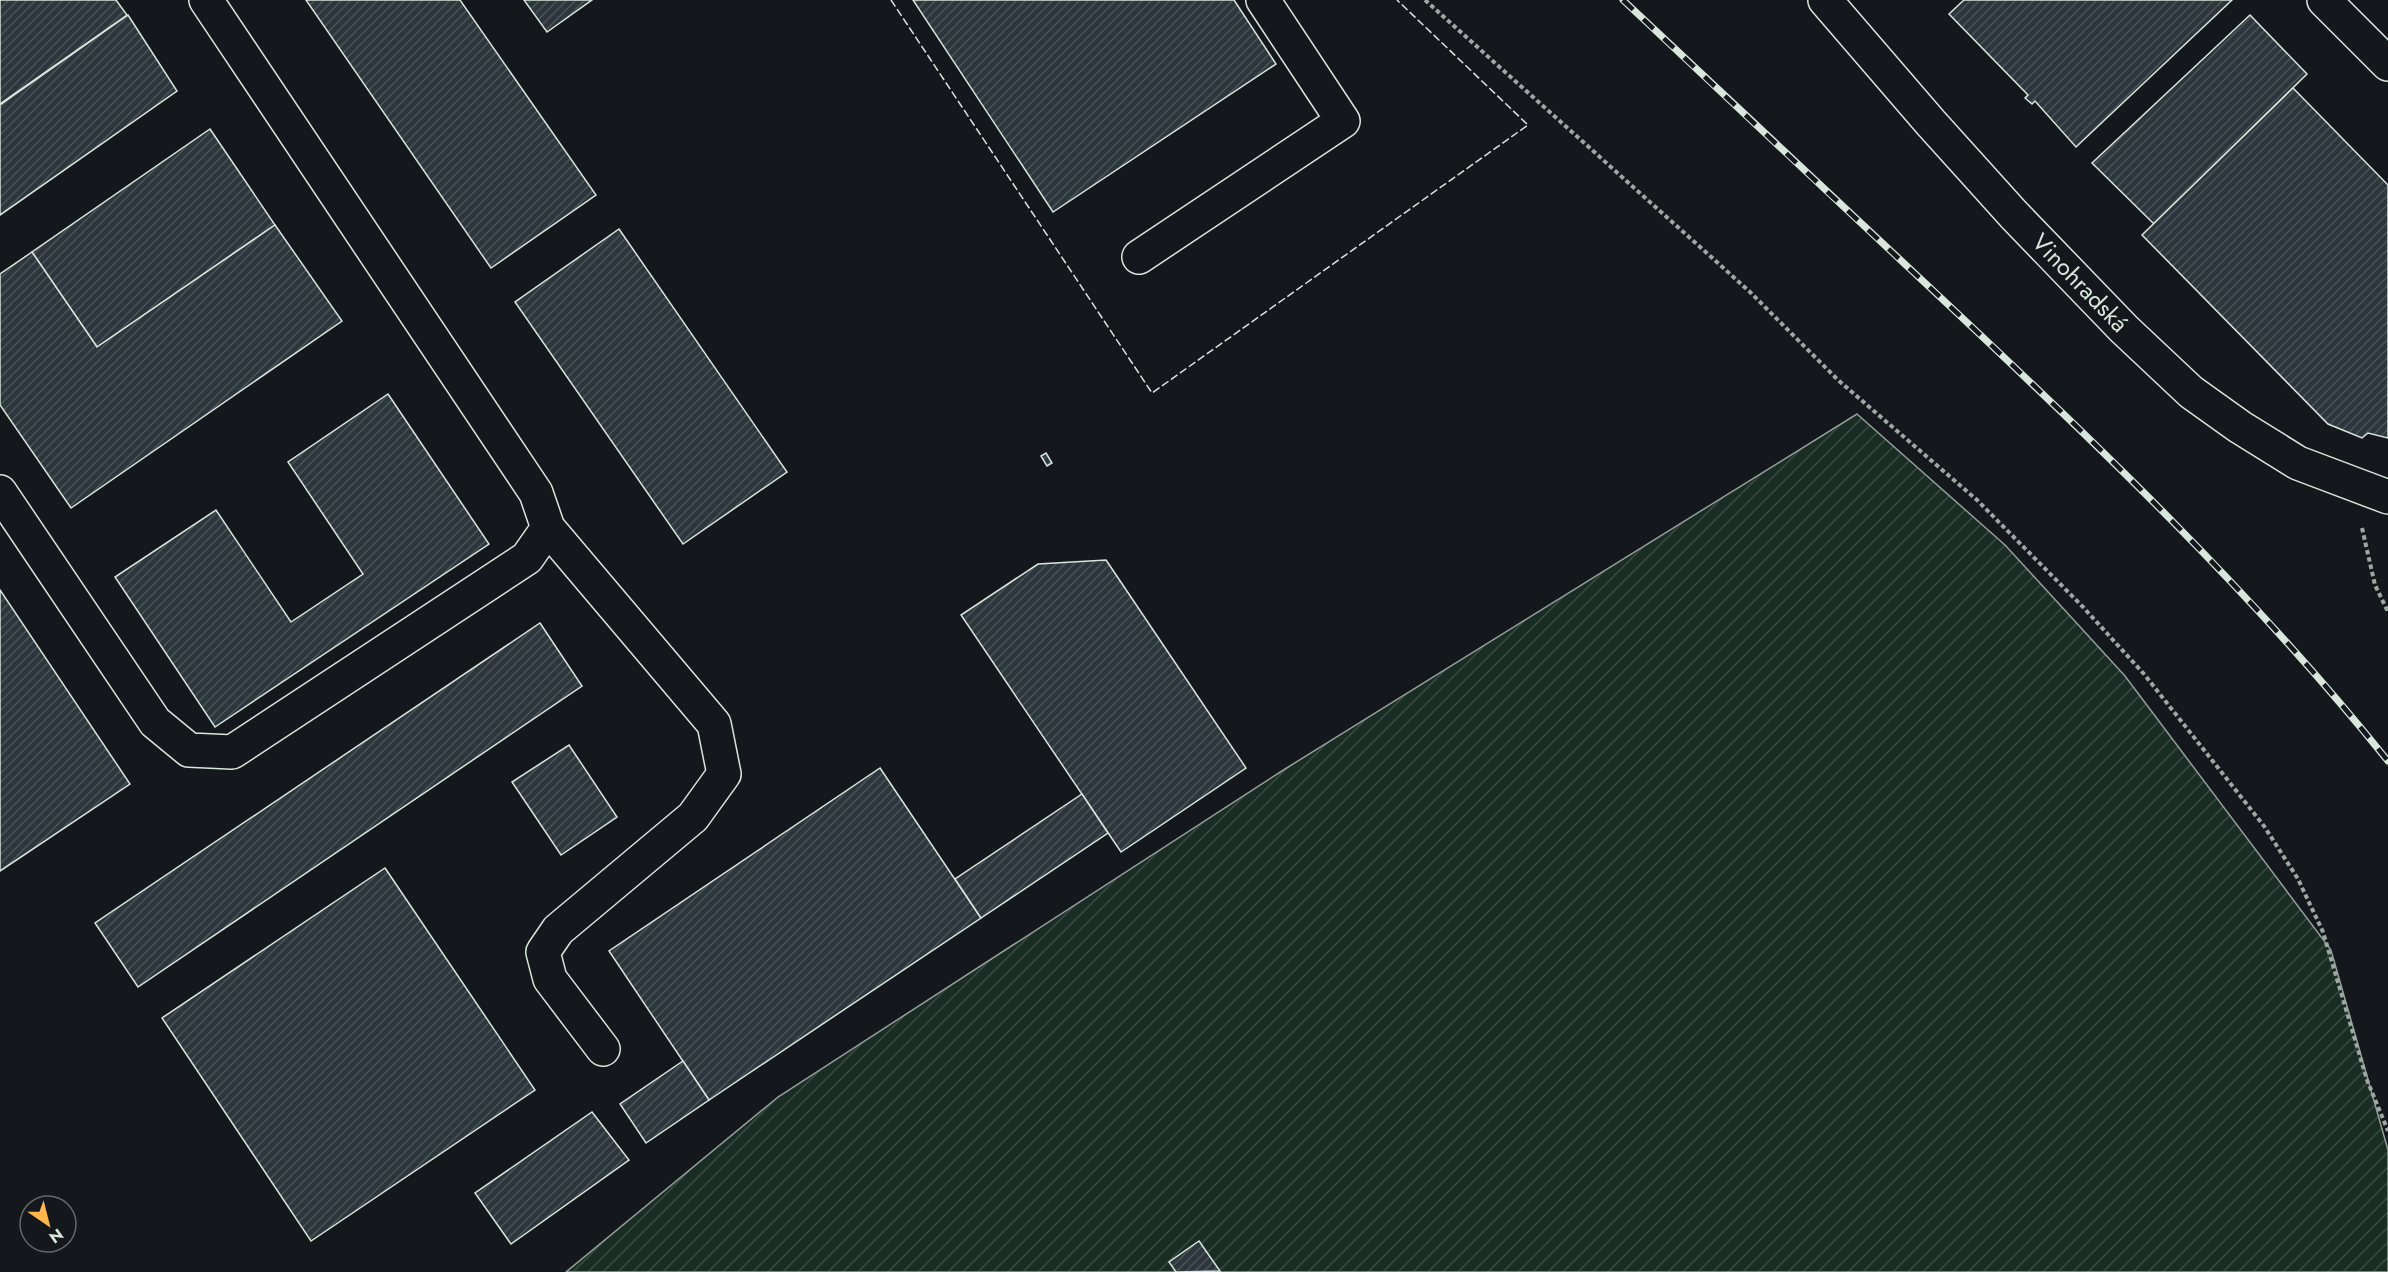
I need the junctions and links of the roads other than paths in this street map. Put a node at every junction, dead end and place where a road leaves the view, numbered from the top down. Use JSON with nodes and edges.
{"nodes":[{"id":1,"x":206,"y":0,"type":"edge"},
{"id":2,"x":1263,"y":0,"type":"edge"},
{"id":3,"x":1825,"y":0,"type":"edge"},
{"id":4,"x":2324,"y":0,"type":"edge"},
{"id":5,"x":2388,"y":64,"type":"edge"},
{"id":6,"x":1139,"y":257,"type":"dead end"},
{"id":7,"x":0,"y":492,"type":"edge"},
{"id":8,"x":2388,"y":496,"type":"edge"},
{"id":9,"x":548,"y":528,"type":"junction"},
{"id":10,"x":603,"y":1049,"type":"dead end"}],
"edges":[{"from":1,"to":9,"type":"street"},
{"from":2,"to":6,"type":"street"},
{"from":3,"to":8,"type":"street","name":"Vinohradská"},
{"from":4,"to":5,"type":"street"},
{"from":7,"to":9,"type":"street"},
{"from":9,"to":10,"type":"street"}]}
